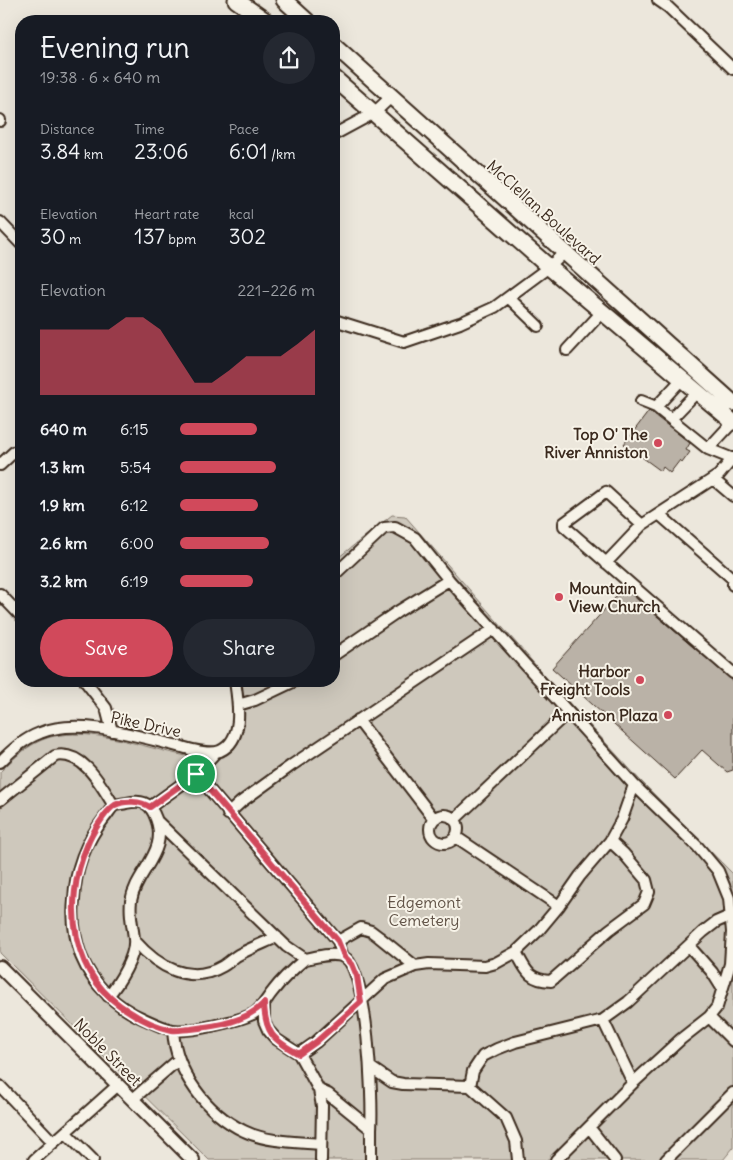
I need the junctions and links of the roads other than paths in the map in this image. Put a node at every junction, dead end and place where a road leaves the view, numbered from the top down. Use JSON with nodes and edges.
{"nodes":[{"id":1,"x":236,"y":0,"type":"edge"},
{"id":2,"x":250,"y":0,"type":"edge"},
{"id":3,"x":284,"y":0,"type":"edge"},
{"id":4,"x":658,"y":0,"type":"edge"},
{"id":5,"x":257,"y":15,"type":"edge"},
{"id":6,"x":266,"y":15,"type":"edge"},
{"id":7,"x":300,"y":15,"type":"edge"},
{"id":8,"x":340,"y":50,"type":"edge"},
{"id":9,"x":733,"y":69,"type":"edge"},
{"id":10,"x":340,"y":83,"type":"edge"},
{"id":11,"x":391,"y":97,"type":"junction"},
{"id":12,"x":374,"y":113,"type":"junction"},
{"id":13,"x":340,"y":131,"type":"edge"},
{"id":14,"x":2,"y":228,"type":"edge"},
{"id":15,"x":15,"y":239,"type":"edge"},
{"id":16,"x":564,"y":253,"type":"junction"},
{"id":17,"x":549,"y":267,"type":"junction"},
{"id":18,"x":509,"y":298,"type":"junction"},
{"id":19,"x":602,"y":312,"type":"junction"},
{"id":20,"x":340,"y":322,"type":"edge"},
{"id":21,"x":538,"y":326,"type":"dead end"},
{"id":22,"x":567,"y":350,"type":"dead end"},
{"id":23,"x":682,"y":379,"type":"junction"},
{"id":24,"x":697,"y":392,"type":"junction"},
{"id":25,"x":641,"y":401,"type":"dead end"},
{"id":26,"x":733,"y":403,"type":"edge"},
{"id":27,"x":656,"y":407,"type":"junction"},
{"id":28,"x":672,"y":418,"type":"junction"},
{"id":29,"x":733,"y":422,"type":"edge"},
{"id":30,"x":708,"y":449,"type":"junction"},
{"id":31,"x":15,"y":452,"type":"edge"},
{"id":32,"x":733,"y":459,"type":"edge"},
{"id":33,"x":0,"y":465,"type":"edge"},
{"id":34,"x":713,"y":478,"type":"junction"},
{"id":35,"x":733,"y":496,"type":"edge"},
{"id":36,"x":660,"y":515,"type":"junction"},
{"id":37,"x":642,"y":525,"type":"junction"},
{"id":38,"x":606,"y":563,"type":"junction"},
{"id":39,"x":340,"y":569,"type":"edge"},
{"id":40,"x":733,"y":579,"type":"edge"},
{"id":41,"x":450,"y":580,"type":"junction"},
{"id":42,"x":733,"y":585,"type":"edge"},
{"id":43,"x":0,"y":594,"type":"edge"},
{"id":44,"x":15,"y":610,"type":"edge"},
{"id":45,"x":494,"y":629,"type":"junction"},
{"id":46,"x":340,"y":651,"type":"edge"},
{"id":47,"x":733,"y":673,"type":"edge"},
{"id":48,"x":90,"y":687,"type":"edge"},
{"id":49,"x":236,"y":687,"type":"edge"},
{"id":50,"x":282,"y":687,"type":"edge"},
{"id":51,"x":238,"y":705,"type":"junction"},
{"id":52,"x":568,"y":712,"type":"junction"},
{"id":53,"x":358,"y":720,"type":"junction"},
{"id":54,"x":112,"y":731,"type":"junction"},
{"id":55,"x":216,"y":752,"type":"junction"},
{"id":56,"x":0,"y":762,"type":"edge"},
{"id":57,"x":196,"y":774,"type":"junction"},
{"id":58,"x":634,"y":785,"type":"junction"},
{"id":59,"x":0,"y":800,"type":"edge"},
{"id":60,"x":114,"y":806,"type":"junction"},
{"id":61,"x":150,"y":807,"type":"junction"},
{"id":62,"x":228,"y":814,"type":"junction"},
{"id":63,"x":434,"y":819,"type":"junction"},
{"id":64,"x":454,"y":820,"type":"junction"},
{"id":65,"x":157,"y":821,"type":"junction"},
{"id":66,"x":456,"y":837,"type":"junction"},
{"id":67,"x":610,"y":841,"type":"junction"},
{"id":68,"x":559,"y":906,"type":"junction"},
{"id":69,"x":732,"y":915,"type":"junction"},
{"id":70,"x":277,"y":937,"type":"junction"},
{"id":71,"x":135,"y":941,"type":"junction"},
{"id":72,"x":338,"y":941,"type":"junction"},
{"id":73,"x":688,"y":946,"type":"junction"},
{"id":74,"x":516,"y":952,"type":"junction"},
{"id":75,"x":344,"y":956,"type":"junction"},
{"id":76,"x":305,"y":959,"type":"junction"},
{"id":77,"x":415,"y":966,"type":"junction"},
{"id":78,"x":0,"y":967,"type":"edge"},
{"id":79,"x":722,"y":988,"type":"junction"},
{"id":80,"x":108,"y":996,"type":"junction"},
{"id":81,"x":361,"y":1002,"type":"junction"},
{"id":82,"x":264,"y":1003,"type":"junction"},
{"id":83,"x":709,"y":1017,"type":"junction"},
{"id":84,"x":603,"y":1020,"type":"junction"},
{"id":85,"x":173,"y":1031,"type":"junction"},
{"id":86,"x":733,"y":1042,"type":"edge"},
{"id":87,"x":299,"y":1054,"type":"junction"},
{"id":88,"x":178,"y":1060,"type":"junction"},
{"id":89,"x":370,"y":1066,"type":"junction"},
{"id":90,"x":633,"y":1083,"type":"junction"},
{"id":91,"x":118,"y":1085,"type":"junction"},
{"id":92,"x":0,"y":1086,"type":"edge"},
{"id":93,"x":470,"y":1086,"type":"junction"},
{"id":94,"x":319,"y":1090,"type":"junction"},
{"id":95,"x":733,"y":1093,"type":"edge"},
{"id":96,"x":132,"y":1099,"type":"junction"},
{"id":97,"x":589,"y":1127,"type":"junction"},
{"id":98,"x":371,"y":1129,"type":"junction"},
{"id":99,"x":66,"y":1133,"type":"junction"},
{"id":100,"x":54,"y":1142,"type":"junction"},
{"id":101,"x":320,"y":1144,"type":"junction"},
{"id":102,"x":34,"y":1160,"type":"edge"},
{"id":103,"x":93,"y":1160,"type":"edge"},
{"id":104,"x":193,"y":1160,"type":"edge"},
{"id":105,"x":321,"y":1160,"type":"edge"},
{"id":106,"x":371,"y":1160,"type":"edge"},
{"id":107,"x":518,"y":1160,"type":"edge"},
{"id":108,"x":556,"y":1160,"type":"edge"},
{"id":109,"x":615,"y":1160,"type":"edge"},
{"id":110,"x":666,"y":1160,"type":"edge"}],
"edges":[{"from":1,"to":5,"type":"highway"},
{"from":2,"to":6,"type":"highway"},
{"from":3,"to":7,"type":"highway"},
{"from":4,"to":9,"type":"street"},
{"from":8,"to":11,"type":"highway","name":"McClellan Boulevard"},
{"from":10,"to":12,"type":"highway"},
{"from":11,"to":12,"type":"street"},
{"from":11,"to":16,"type":"highway","name":"McClellan Boulevard"},
{"from":12,"to":13,"type":"street"},
{"from":12,"to":17,"type":"highway"},
{"from":14,"to":15,"type":"street"},
{"from":16,"to":17,"type":"street"},
{"from":16,"to":26,"type":"highway","name":"McClellan Boulevard"},
{"from":17,"to":18,"type":"street"},
{"from":17,"to":19,"type":"highway"},
{"from":18,"to":20,"type":"street"},
{"from":18,"to":21,"type":"street"},
{"from":19,"to":22,"type":"street"},
{"from":19,"to":23,"type":"highway"},
{"from":23,"to":24,"type":"highway"},
{"from":23,"to":27,"type":"street"},
{"from":24,"to":28,"type":"street"},
{"from":24,"to":29,"type":"highway"},
{"from":25,"to":27,"type":"street"},
{"from":27,"to":28,"type":"street"},
{"from":28,"to":30,"type":"street"},
{"from":29,"to":30,"type":"street"},
{"from":30,"to":32,"type":"street"},
{"from":31,"to":33,"type":"street"},
{"from":32,"to":34,"type":"street"},
{"from":34,"to":35,"type":"street"},
{"from":34,"to":36,"type":"street"},
{"from":36,"to":37,"type":"street"},
{"from":36,"to":40,"type":"street"},
{"from":37,"to":38,"type":"street"},
{"from":37,"to":38,"type":"street"},
{"from":38,"to":47,"type":"street"},
{"from":39,"to":41,"type":"street"},
{"from":40,"to":42,"type":"street"},
{"from":41,"to":45,"type":"street"},
{"from":41,"to":46,"type":"street"},
{"from":43,"to":44,"type":"street"},
{"from":45,"to":52,"type":"street"},
{"from":45,"to":53,"type":"street"},
{"from":48,"to":54,"type":"street"},
{"from":49,"to":51,"type":"street"},
{"from":50,"to":51,"type":"street"},
{"from":51,"to":55,"type":"street"},
{"from":52,"to":58,"type":"street"},
{"from":52,"to":64,"type":"street"},
{"from":53,"to":62,"type":"street"},
{"from":53,"to":63,"type":"street"},
{"from":54,"to":55,"type":"street","name":"Pike Drive"},
{"from":54,"to":56,"type":"street","name":"Pike Drive"},
{"from":55,"to":57,"type":"street"},
{"from":57,"to":61,"type":"street"},
{"from":57,"to":62,"type":"street"},
{"from":58,"to":67,"type":"street"},
{"from":58,"to":69,"type":"street"},
{"from":59,"to":60,"type":"street"},
{"from":60,"to":61,"type":"street"},
{"from":60,"to":80,"type":"street"},
{"from":61,"to":65,"type":"street"},
{"from":62,"to":72,"type":"street"},
{"from":63,"to":64,"type":"street"},
{"from":63,"to":66,"type":"street"},
{"from":64,"to":66,"type":"street"},
{"from":65,"to":70,"type":"street"},
{"from":65,"to":71,"type":"street"},
{"from":66,"to":68,"type":"street"},
{"from":67,"to":68,"type":"street"},
{"from":67,"to":74,"type":"street"},
{"from":68,"to":74,"type":"street"},
{"from":69,"to":73,"type":"street"},
{"from":69,"to":79,"type":"street"},
{"from":70,"to":71,"type":"street"},
{"from":70,"to":76,"type":"street"},
{"from":71,"to":80,"type":"street"},
{"from":72,"to":75,"type":"street"},
{"from":72,"to":77,"type":"street"},
{"from":73,"to":79,"type":"street"},
{"from":73,"to":84,"type":"street"},
{"from":74,"to":77,"type":"street"},
{"from":75,"to":76,"type":"street"},
{"from":75,"to":81,"type":"street"},
{"from":76,"to":82,"type":"street"},
{"from":77,"to":81,"type":"street"},
{"from":78,"to":91,"type":"main road","name":"Noble Street"},
{"from":79,"to":83,"type":"street"},
{"from":80,"to":85,"type":"street"},
{"from":81,"to":87,"type":"street"},
{"from":81,"to":89,"type":"street"},
{"from":82,"to":85,"type":"street"},
{"from":82,"to":87,"type":"street"},
{"from":83,"to":86,"type":"street"},
{"from":83,"to":90,"type":"street"},
{"from":84,"to":90,"type":"street"},
{"from":84,"to":93,"type":"street"},
{"from":85,"to":88,"type":"street"},
{"from":87,"to":94,"type":"street"},
{"from":88,"to":96,"type":"street"},
{"from":88,"to":101,"type":"street"},
{"from":89,"to":93,"type":"street"},
{"from":89,"to":98,"type":"street"},
{"from":90,"to":97,"type":"street"},
{"from":91,"to":96,"type":"main road","name":"Noble Street"},
{"from":91,"to":99,"type":"street"},
{"from":92,"to":100,"type":"street"},
{"from":93,"to":107,"type":"street"},
{"from":94,"to":98,"type":"street"},
{"from":94,"to":101,"type":"street"},
{"from":95,"to":110,"type":"street"},
{"from":96,"to":104,"type":"main road","name":"Noble Street"},
{"from":97,"to":108,"type":"street"},
{"from":97,"to":109,"type":"street"},
{"from":98,"to":106,"type":"street"},
{"from":99,"to":100,"type":"street"},
{"from":99,"to":103,"type":"street"},
{"from":100,"to":102,"type":"street"},
{"from":101,"to":105,"type":"street"}]}
